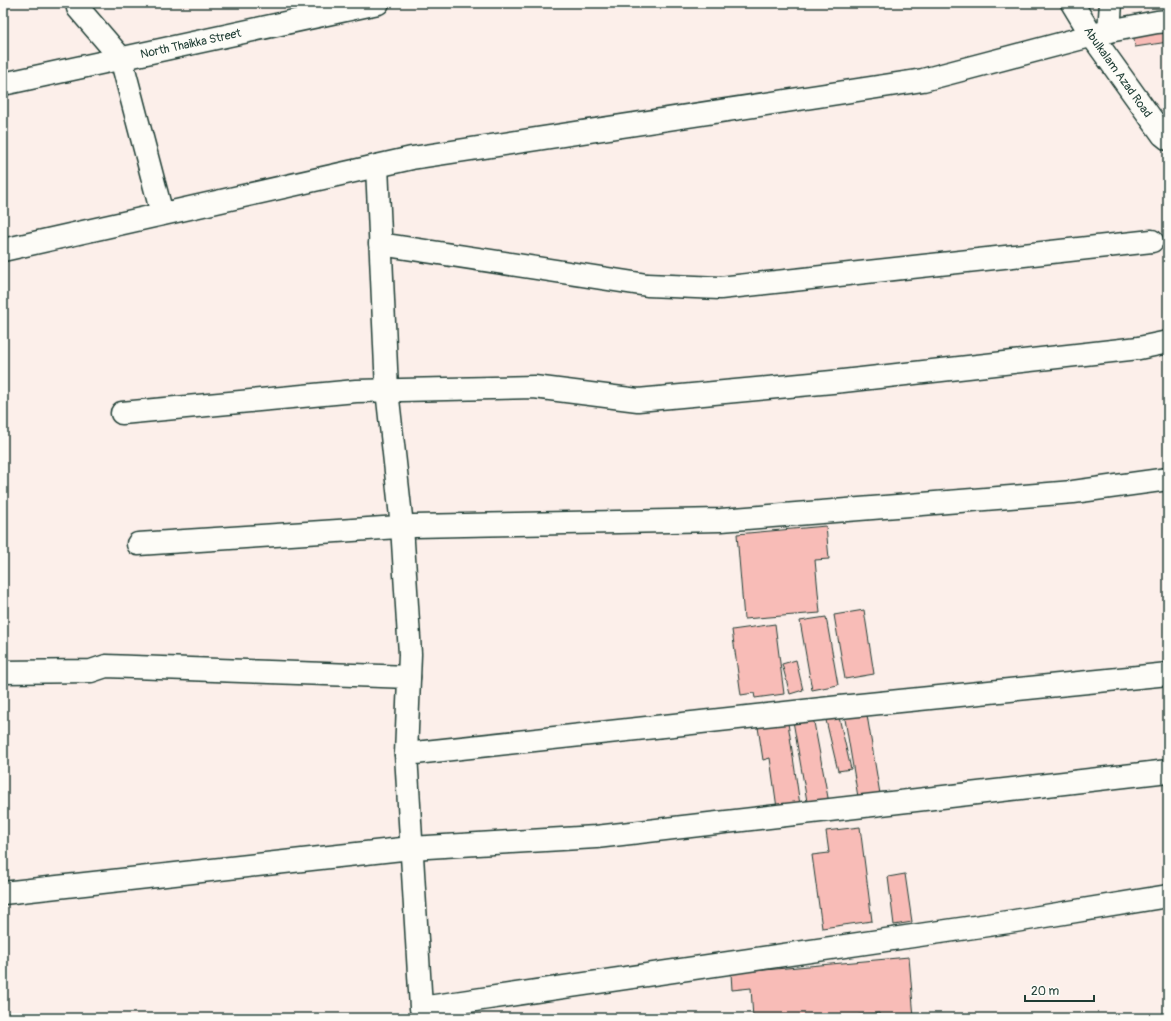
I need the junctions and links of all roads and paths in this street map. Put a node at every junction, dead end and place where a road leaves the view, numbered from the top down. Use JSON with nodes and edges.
{"nodes":[{"id":1,"x":77,"y":3,"type":"edge"},
{"id":2,"x":378,"y":3,"type":"edge"},
{"id":3,"x":1072,"y":3,"type":"edge"},
{"id":4,"x":1111,"y":3,"type":"edge"},
{"id":5,"x":1168,"y":21,"type":"edge"},
{"id":6,"x":1100,"y":34,"type":"junction"},
{"id":7,"x":121,"y":58,"type":"junction"},
{"id":8,"x":3,"y":84,"type":"edge"},
{"id":9,"x":1168,"y":139,"type":"edge"},
{"id":10,"x":377,"y":166,"type":"junction"},
{"id":11,"x":162,"y":214,"type":"junction"},
{"id":12,"x":1152,"y":241,"type":"dead end"},
{"id":13,"x":380,"y":244,"type":"junction"},
{"id":14,"x":3,"y":250,"type":"edge"},
{"id":15,"x":1168,"y":342,"type":"edge"},
{"id":16,"x":387,"y":390,"type":"junction"},
{"id":17,"x":122,"y":413,"type":"dead end"},
{"id":18,"x":1168,"y":479,"type":"edge"},
{"id":19,"x":402,"y":526,"type":"junction"},
{"id":20,"x":138,"y":544,"type":"dead end"},
{"id":21,"x":3,"y":672,"type":"edge"},
{"id":22,"x":1168,"y":674,"type":"edge"},
{"id":23,"x":409,"y":677,"type":"junction"},
{"id":24,"x":406,"y":754,"type":"junction"},
{"id":25,"x":1168,"y":771,"type":"edge"},
{"id":26,"x":411,"y":848,"type":"junction"},
{"id":27,"x":3,"y":893,"type":"edge"},
{"id":28,"x":1168,"y":896,"type":"edge"},
{"id":29,"x":421,"y":1013,"type":"edge"}],
"edges":[{"from":1,"to":7,"type":"street"},
{"from":2,"to":7,"type":"street","name":"North Thaikka Street"},
{"from":3,"to":6,"type":"street","name":"Abulkalam Azad Road"},
{"from":4,"to":6,"type":"street"},
{"from":5,"to":6,"type":"street"},
{"from":6,"to":9,"type":"street","name":"Abulkalam Azad Road"},
{"from":6,"to":10,"type":"street"},
{"from":7,"to":8,"type":"street","name":"North Thaikka Street"},
{"from":7,"to":11,"type":"street"},
{"from":10,"to":11,"type":"street"},
{"from":10,"to":13,"type":"street"},
{"from":11,"to":14,"type":"street"},
{"from":12,"to":13,"type":"street"},
{"from":13,"to":16,"type":"street"},
{"from":15,"to":16,"type":"street"},
{"from":16,"to":17,"type":"street"},
{"from":16,"to":19,"type":"street"},
{"from":18,"to":19,"type":"street"},
{"from":19,"to":20,"type":"street"},
{"from":19,"to":23,"type":"street"},
{"from":21,"to":23,"type":"street"},
{"from":22,"to":24,"type":"street"},
{"from":23,"to":24,"type":"street"},
{"from":24,"to":26,"type":"street"},
{"from":25,"to":26,"type":"street"},
{"from":26,"to":27,"type":"street"},
{"from":26,"to":29,"type":"street"},
{"from":28,"to":29,"type":"street"}]}
